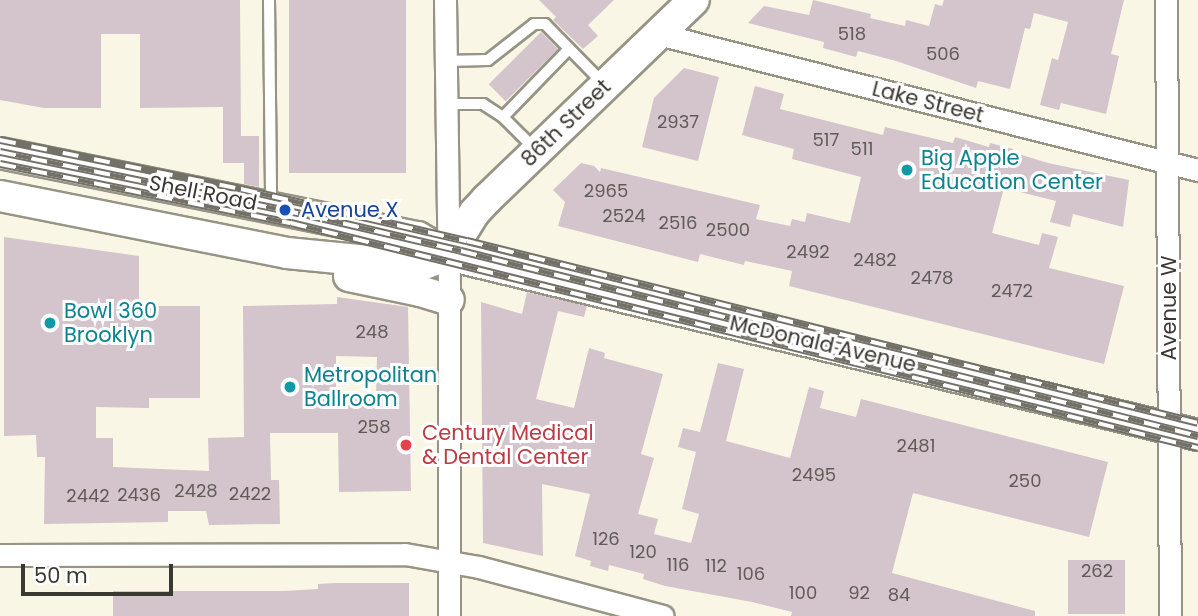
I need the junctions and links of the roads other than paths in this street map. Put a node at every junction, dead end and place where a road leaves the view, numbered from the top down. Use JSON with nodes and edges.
{"nodes":[{"id":1,"x":269,"y":0,"type":"edge"},
{"id":2,"x":445,"y":0,"type":"edge"},
{"id":3,"x":694,"y":0,"type":"edge"},
{"id":4,"x":1166,"y":0,"type":"edge"},
{"id":5,"x":658,"y":34,"type":"junction"},
{"id":6,"x":569,"y":49,"type":"junction"},
{"id":7,"x":445,"y":61,"type":"junction"},
{"id":8,"x":605,"y":85,"type":"junction"},
{"id":9,"x":445,"y":104,"type":"junction"},
{"id":10,"x":503,"y":117,"type":"junction"},
{"id":11,"x":537,"y":151,"type":"junction"},
{"id":12,"x":0,"y":153,"type":"edge"},
{"id":13,"x":1167,"y":162,"type":"junction"},
{"id":14,"x":1198,"y":170,"type":"edge"},
{"id":15,"x":0,"y":196,"type":"edge"},
{"id":16,"x":271,"y":207,"type":"junction"},
{"id":17,"x":287,"y":253,"type":"junction"},
{"id":18,"x":448,"y":255,"type":"junction"},
{"id":19,"x":449,"y":300,"type":"junction"},
{"id":20,"x":1169,"y":428,"type":"junction"},
{"id":21,"x":1198,"y":435,"type":"edge"},
{"id":22,"x":0,"y":555,"type":"edge"},
{"id":23,"x":449,"y":562,"type":"junction"},
{"id":24,"x":449,"y":616,"type":"edge"},
{"id":25,"x":663,"y":616,"type":"edge"},
{"id":26,"x":1170,"y":616,"type":"edge"}],
"edges":[{"from":1,"to":16,"type":"lane"},
{"from":2,"to":7,"type":"street"},
{"from":3,"to":5,"type":"main road","name":"86th Street"},
{"from":4,"to":13,"type":"street","name":"Avenue W"},
{"from":5,"to":8,"type":"main road","name":"86th Street"},
{"from":5,"to":13,"type":"street","name":"Lake Street"},
{"from":6,"to":7,"type":"lane"},
{"from":6,"to":8,"type":"lane"},
{"from":6,"to":10,"type":"lane"},
{"from":7,"to":9,"type":"street"},
{"from":8,"to":11,"type":"main road","name":"86th Street"},
{"from":9,"to":10,"type":"lane"},
{"from":9,"to":18,"type":"street"},
{"from":10,"to":11,"type":"lane"},
{"from":11,"to":18,"type":"main road","name":"86th Street"},
{"from":12,"to":16,"type":"main road","name":"Shell Road"},
{"from":13,"to":14,"type":"street","name":"Lake Street"},
{"from":13,"to":20,"type":"street","name":"Avenue W"},
{"from":15,"to":17,"type":"main road","name":"Shell Road"},
{"from":16,"to":18,"type":"main road","name":"Shell Road"},
{"from":17,"to":18,"type":"main road","name":"Shell Road"},
{"from":17,"to":19,"type":"main road","name":"Shell Road"},
{"from":18,"to":19,"type":"street"},
{"from":18,"to":20,"type":"main road","name":"McDonald Avenue"},
{"from":19,"to":23,"type":"street"},
{"from":20,"to":21,"type":"main road","name":"McDonald Avenue"},
{"from":20,"to":26,"type":"street","name":"Avenue W"},
{"from":22,"to":23,"type":"street"},
{"from":23,"to":24,"type":"street"},
{"from":23,"to":25,"type":"street"}]}
